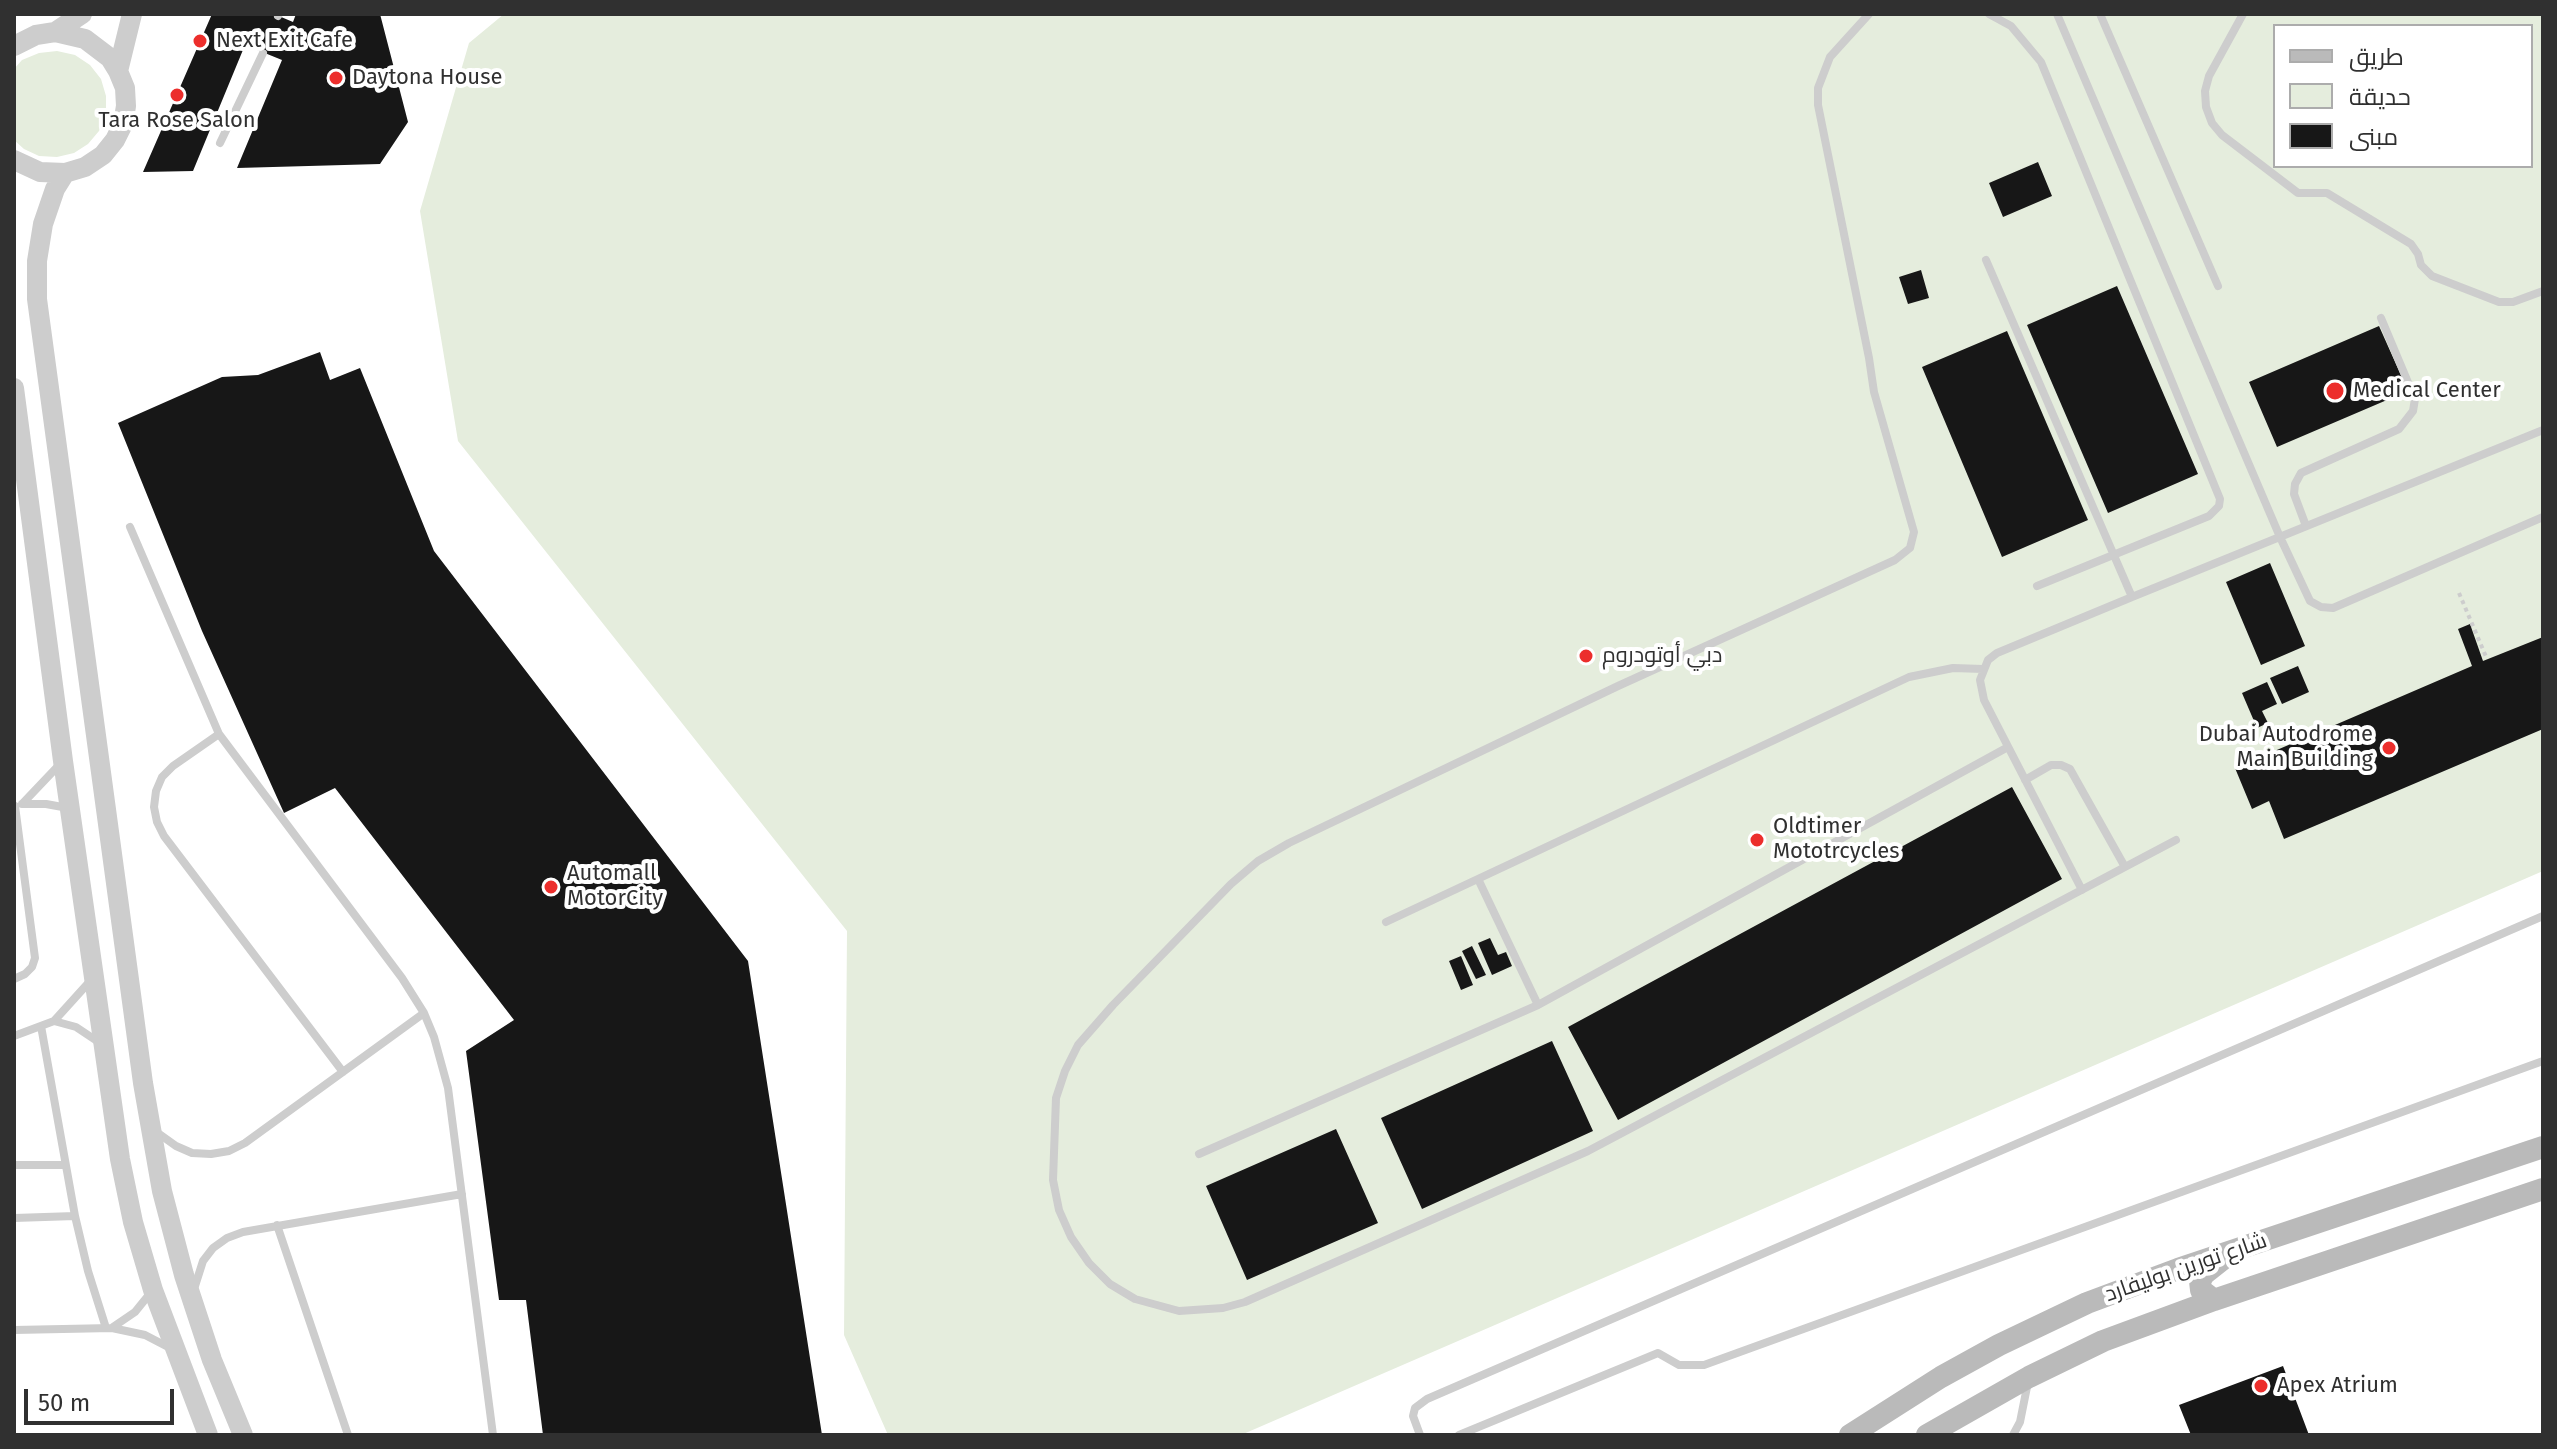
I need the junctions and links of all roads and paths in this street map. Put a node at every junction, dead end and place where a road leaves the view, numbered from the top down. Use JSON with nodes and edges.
{"nodes":[{"id":1,"x":82,"y":14,"type":"edge"},
{"id":2,"x":132,"y":14,"type":"edge"},
{"id":3,"x":1869,"y":14,"type":"edge"},
{"id":4,"x":1989,"y":14,"type":"edge"},
{"id":5,"x":2057,"y":14,"type":"edge"},
{"id":6,"x":2100,"y":14,"type":"edge"},
{"id":7,"x":2243,"y":14,"type":"edge"},
{"id":8,"x":55,"y":32,"type":"junction"},
{"id":9,"x":14,"y":46,"type":"edge"},
{"id":10,"x":263,"y":53,"type":"dead end"},
{"id":11,"x":118,"y":71,"type":"junction"},
{"id":12,"x":220,"y":143,"type":"dead end"},
{"id":13,"x":14,"y":160,"type":"edge"},
{"id":14,"x":65,"y":173,"type":"junction"},
{"id":15,"x":1986,"y":260,"type":"dead end"},
{"id":16,"x":2218,"y":286,"type":"dead end"},
{"id":17,"x":2543,"y":291,"type":"edge"},
{"id":18,"x":2381,"y":318,"type":"dead end"},
{"id":19,"x":14,"y":388,"type":"edge"},
{"id":20,"x":2543,"y":430,"type":"edge"},
{"id":21,"x":2543,"y":517,"type":"edge"},
{"id":22,"x":2306,"y":526,"type":"junction"},
{"id":23,"x":130,"y":527,"type":"dead end"},
{"id":24,"x":2280,"y":537,"type":"junction"},
{"id":25,"x":2114,"y":555,"type":"junction"},
{"id":26,"x":2037,"y":586,"type":"dead end"},
{"id":27,"x":2459,"y":593,"type":"dead end"},
{"id":28,"x":2132,"y":597,"type":"junction"},
{"id":29,"x":2487,"y":659,"type":"dead end"},
{"id":30,"x":1983,"y":669,"type":"junction"},
{"id":31,"x":219,"y":734,"type":"junction"},
{"id":32,"x":2008,"y":747,"type":"junction"},
{"id":33,"x":63,"y":761,"type":"junction"},
{"id":34,"x":2025,"y":780,"type":"junction"},
{"id":35,"x":17,"y":805,"type":"edge"},
{"id":36,"x":69,"y":809,"type":"junction"},
{"id":37,"x":2176,"y":840,"type":"dead end"},
{"id":38,"x":2125,"y":867,"type":"junction"},
{"id":39,"x":1479,"y":881,"type":"junction"},
{"id":40,"x":2082,"y":890,"type":"junction"},
{"id":41,"x":2543,"y":916,"type":"edge"},
{"id":42,"x":1386,"y":922,"type":"dead end"},
{"id":43,"x":94,"y":976,"type":"junction"},
{"id":44,"x":14,"y":979,"type":"edge"},
{"id":45,"x":1538,"y":1005,"type":"junction"},
{"id":46,"x":424,"y":1013,"type":"junction"},
{"id":47,"x":54,"y":1021,"type":"junction"},
{"id":48,"x":41,"y":1026,"type":"junction"},
{"id":49,"x":14,"y":1036,"type":"edge"},
{"id":50,"x":103,"y":1046,"type":"junction"},
{"id":51,"x":2543,"y":1061,"type":"edge"},
{"id":52,"x":343,"y":1072,"type":"junction"},
{"id":53,"x":151,"y":1129,"type":"junction"},
{"id":54,"x":2543,"y":1147,"type":"edge"},
{"id":55,"x":1199,"y":1154,"type":"dead end"},
{"id":56,"x":14,"y":1165,"type":"edge"},
{"id":57,"x":65,"y":1165,"type":"junction"},
{"id":58,"x":2543,"y":1189,"type":"edge"},
{"id":59,"x":462,"y":1194,"type":"junction"},
{"id":60,"x":75,"y":1216,"type":"junction"},
{"id":61,"x":14,"y":1218,"type":"edge"},
{"id":62,"x":277,"y":1225,"type":"junction"},
{"id":63,"x":2233,"y":1252,"type":"junction"},
{"id":64,"x":153,"y":1290,"type":"junction"},
{"id":65,"x":2214,"y":1300,"type":"junction"},
{"id":66,"x":192,"y":1301,"type":"junction"},
{"id":67,"x":109,"y":1328,"type":"junction"},
{"id":68,"x":14,"y":1330,"type":"edge"},
{"id":69,"x":174,"y":1350,"type":"junction"},
{"id":70,"x":2029,"y":1377,"type":"junction"},
{"id":71,"x":208,"y":1435,"type":"edge"},
{"id":72,"x":243,"y":1435,"type":"edge"},
{"id":73,"x":348,"y":1435,"type":"edge"},
{"id":74,"x":493,"y":1435,"type":"edge"},
{"id":75,"x":1420,"y":1435,"type":"edge"},
{"id":76,"x":1459,"y":1435,"type":"edge"},
{"id":77,"x":1850,"y":1435,"type":"edge"},
{"id":78,"x":1927,"y":1435,"type":"edge"},
{"id":79,"x":2013,"y":1435,"type":"edge"}],
"edges":[{"from":1,"to":8,"type":"street"},
{"from":2,"to":11,"type":"street"},
{"from":3,"to":40,"type":"lane"},
{"from":4,"to":25,"type":"lane"},
{"from":5,"to":24,"type":"lane"},
{"from":6,"to":16,"type":"lane"},
{"from":7,"to":17,"type":"lane"},
{"from":8,"to":9,"type":"street"},
{"from":8,"to":11,"type":"street"},
{"from":10,"to":12,"type":"lane"},
{"from":11,"to":14,"type":"street"},
{"from":13,"to":14,"type":"street"},
{"from":14,"to":53,"type":"street"},
{"from":15,"to":25,"type":"lane"},
{"from":18,"to":22,"type":"lane"},
{"from":19,"to":33,"type":"street"},
{"from":20,"to":22,"type":"lane"},
{"from":21,"to":24,"type":"lane"},
{"from":22,"to":24,"type":"lane"},
{"from":23,"to":31,"type":"lane"},
{"from":24,"to":28,"type":"lane"},
{"from":25,"to":26,"type":"lane"},
{"from":25,"to":28,"type":"lane"},
{"from":27,"to":29,"type":"path"},
{"from":28,"to":30,"type":"lane"},
{"from":30,"to":32,"type":"lane"},
{"from":30,"to":39,"type":"lane"},
{"from":31,"to":46,"type":"lane"},
{"from":31,"to":52,"type":"lane"},
{"from":32,"to":34,"type":"lane"},
{"from":32,"to":45,"type":"lane"},
{"from":33,"to":35,"type":"lane"},
{"from":33,"to":36,"type":"street"},
{"from":34,"to":38,"type":"lane"},
{"from":34,"to":40,"type":"lane"},
{"from":35,"to":36,"type":"lane"},
{"from":35,"to":44,"type":"lane"},
{"from":36,"to":43,"type":"street"},
{"from":37,"to":38,"type":"lane"},
{"from":38,"to":40,"type":"lane"},
{"from":39,"to":42,"type":"lane"},
{"from":39,"to":45,"type":"lane"},
{"from":41,"to":75,"type":"lane"},
{"from":43,"to":47,"type":"lane"},
{"from":43,"to":50,"type":"street"},
{"from":45,"to":55,"type":"lane"},
{"from":46,"to":52,"type":"lane"},
{"from":46,"to":59,"type":"lane"},
{"from":47,"to":48,"type":"lane"},
{"from":47,"to":50,"type":"lane"},
{"from":48,"to":49,"type":"lane"},
{"from":48,"to":57,"type":"lane"},
{"from":50,"to":64,"type":"street"},
{"from":51,"to":76,"type":"lane"},
{"from":52,"to":53,"type":"lane"},
{"from":53,"to":66,"type":"street"},
{"from":54,"to":63,"type":"main road","name":"شارع تورين بوليفارد"},
{"from":56,"to":57,"type":"lane"},
{"from":57,"to":60,"type":"lane"},
{"from":58,"to":65,"type":"main road","name":"شارع تورين بوليفارد"},
{"from":59,"to":62,"type":"lane"},
{"from":59,"to":74,"type":"lane"},
{"from":60,"to":61,"type":"lane"},
{"from":60,"to":67,"type":"lane"},
{"from":62,"to":66,"type":"lane"},
{"from":62,"to":73,"type":"lane"},
{"from":63,"to":65,"type":"main road"},
{"from":63,"to":77,"type":"main road","name":"شارع تورين بوليفارد"},
{"from":64,"to":67,"type":"lane"},
{"from":64,"to":69,"type":"street"},
{"from":65,"to":70,"type":"main road","name":"شارع تورين بوليفارد"},
{"from":66,"to":72,"type":"street"},
{"from":67,"to":68,"type":"lane"},
{"from":67,"to":69,"type":"lane"},
{"from":69,"to":71,"type":"street"},
{"from":70,"to":78,"type":"main road","name":"شارع تورين بوليفارد"},
{"from":70,"to":79,"type":"lane"}]}
